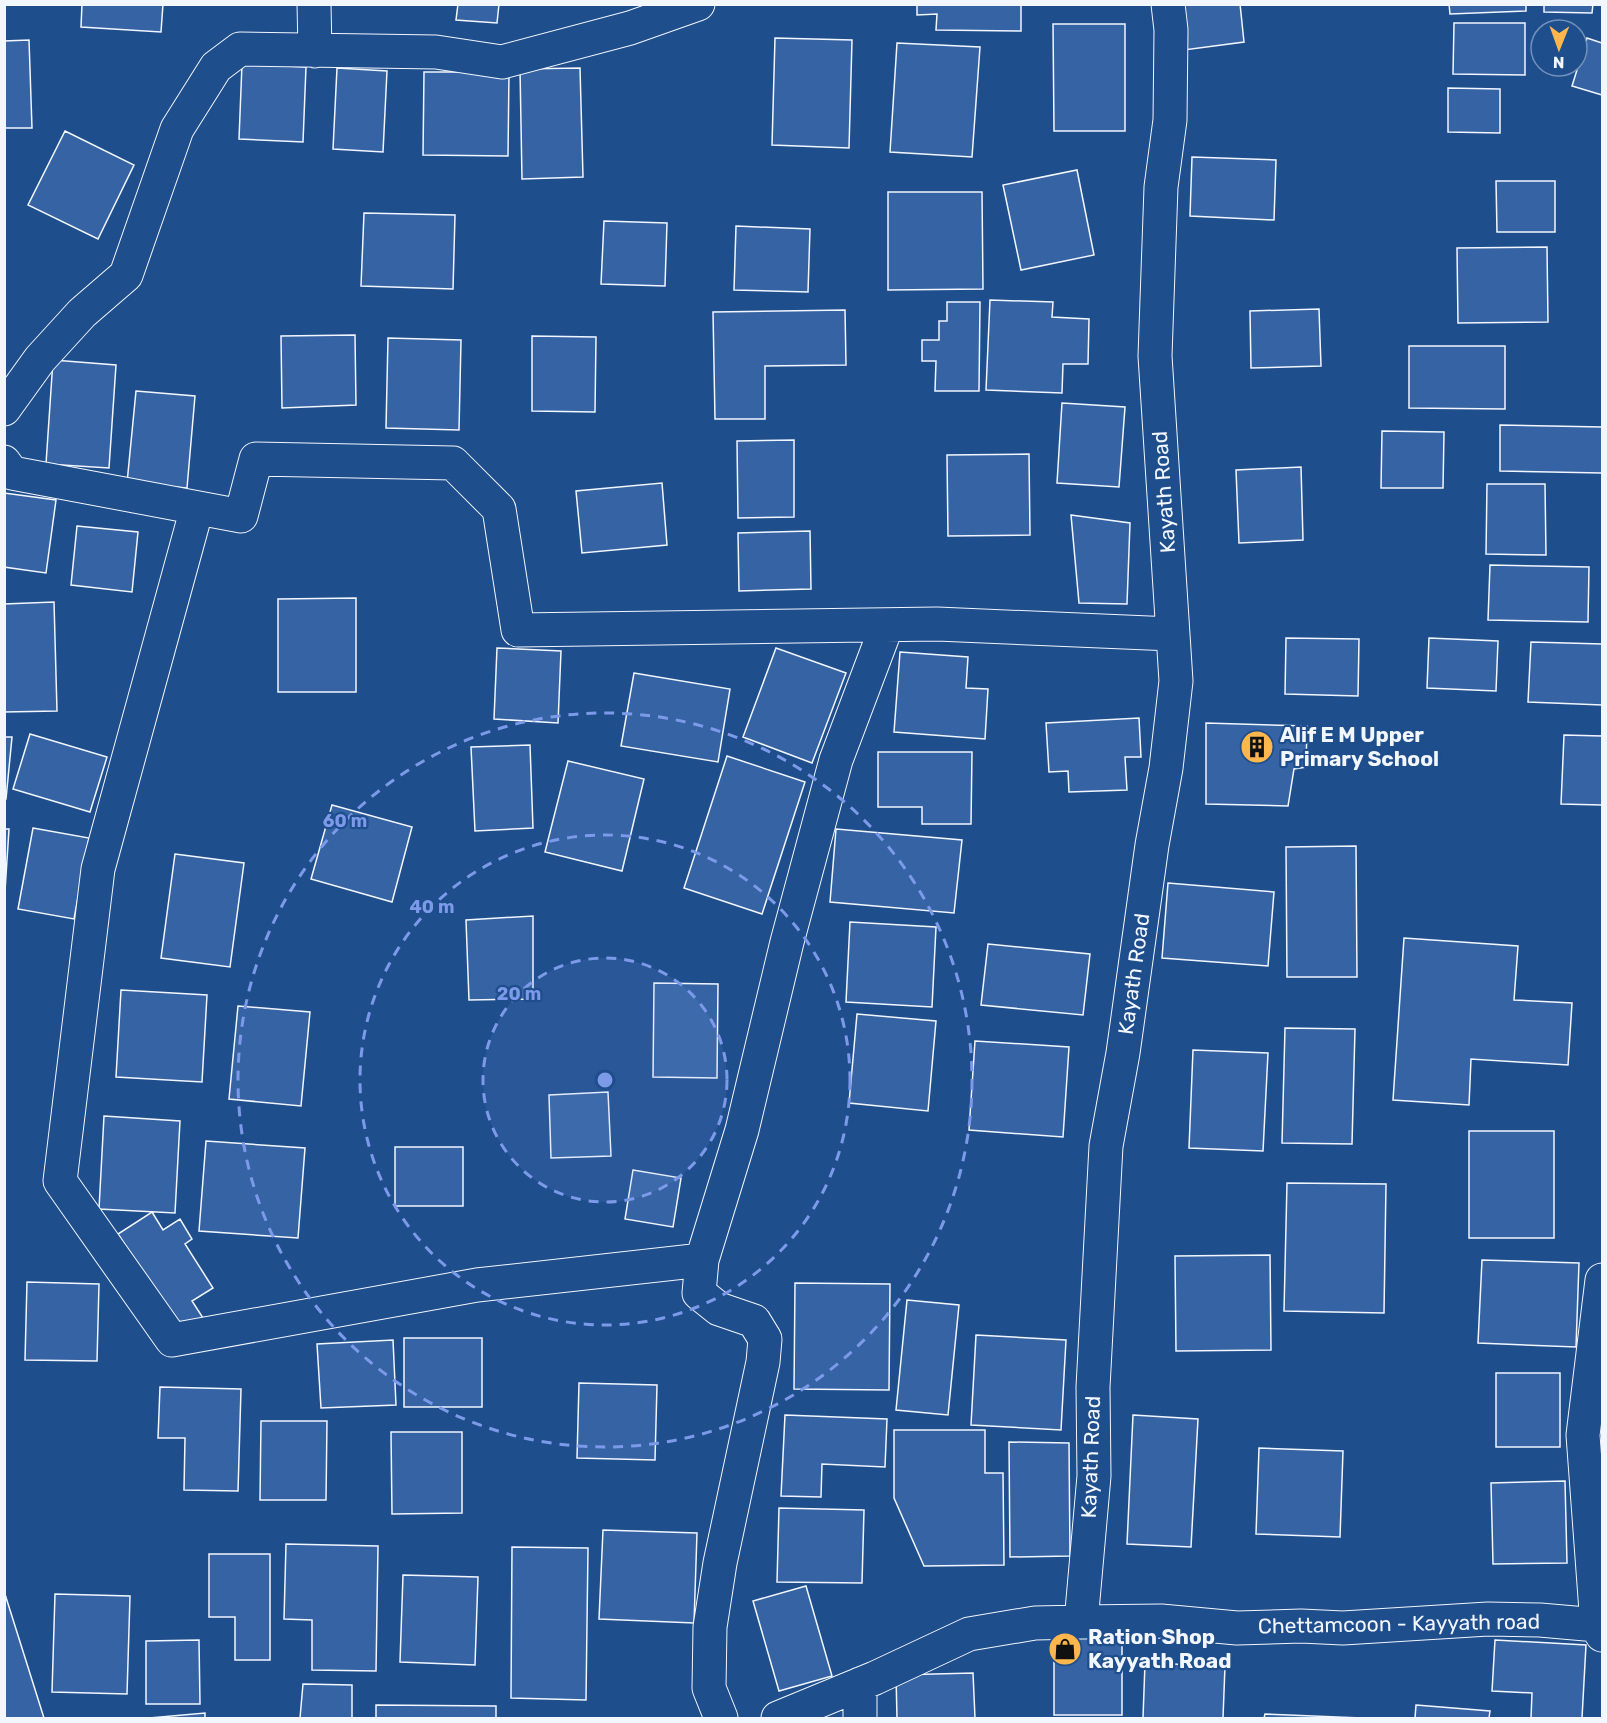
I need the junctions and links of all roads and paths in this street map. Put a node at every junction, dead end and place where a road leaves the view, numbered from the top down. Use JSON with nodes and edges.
{"nodes":[{"id":1,"x":314,"y":4,"type":"edge"},
{"id":2,"x":698,"y":4,"type":"edge"},
{"id":3,"x":1168,"y":4,"type":"edge"},
{"id":4,"x":629,"y":16,"type":"edge"},
{"id":5,"x":315,"y":51,"type":"junction"},
{"id":6,"x":4,"y":409,"type":"edge"},
{"id":7,"x":4,"y":462,"type":"edge"},
{"id":8,"x":197,"y":508,"type":"junction"},
{"id":9,"x":887,"y":625,"type":"junction"},
{"id":10,"x":1172,"y":634,"type":"junction"},
{"id":11,"x":702,"y":1260,"type":"junction"},
{"id":12,"x":1602,"y":1280,"type":"edge"},
{"id":13,"x":1081,"y":1622,"type":"junction"},
{"id":14,"x":1600,"y":1630,"type":"edge"},
{"id":15,"x":860,"y":1684,"type":"junction"},
{"id":16,"x":721,"y":1719,"type":"edge"},
{"id":17,"x":778,"y":1719,"type":"edge"},
{"id":18,"x":860,"y":1719,"type":"edge"}],
"edges":[{"from":1,"to":5,"type":"street"},
{"from":2,"to":4,"type":"street"},
{"from":3,"to":10,"type":"street","name":"Kayath Road"},
{"from":4,"to":5,"type":"street"},
{"from":5,"to":6,"type":"street"},
{"from":7,"to":8,"type":"street"},
{"from":8,"to":9,"type":"street"},
{"from":8,"to":11,"type":"street"},
{"from":9,"to":10,"type":"street"},
{"from":9,"to":11,"type":"street"},
{"from":10,"to":13,"type":"street","name":"Kayath Road"},
{"from":11,"to":16,"type":"street"},
{"from":12,"to":14,"type":"street"},
{"from":13,"to":14,"type":"street","name":"Chettamcoon - Kayyath road"},
{"from":13,"to":15,"type":"street"},
{"from":15,"to":17,"type":"street"},
{"from":15,"to":18,"type":"street"}]}
